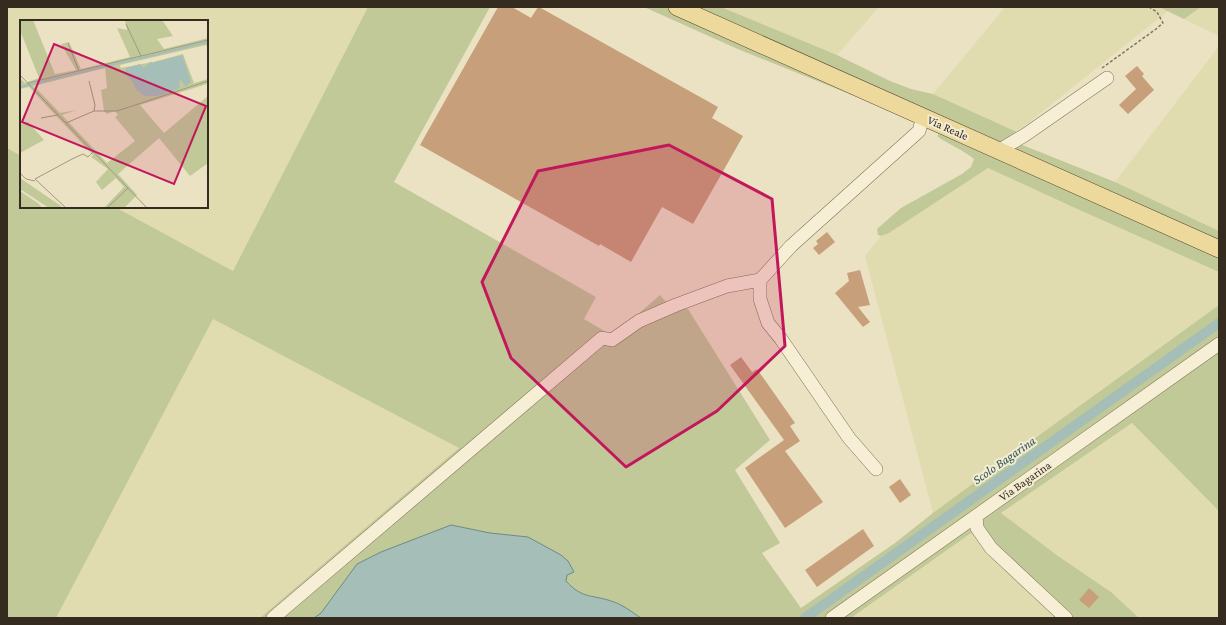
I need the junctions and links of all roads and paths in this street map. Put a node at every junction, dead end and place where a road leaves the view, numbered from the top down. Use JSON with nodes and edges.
{"nodes":[{"id":1,"x":677,"y":7,"type":"edge"},
{"id":2,"x":1149,"y":7,"type":"edge"},
{"id":3,"x":1103,"y":74,"type":"joint"},
{"id":4,"x":923,"y":117,"type":"junction"},
{"id":5,"x":998,"y":151,"type":"junction"},
{"id":6,"x":1219,"y":249,"type":"edge"},
{"id":7,"x":760,"y":280,"type":"junction"},
{"id":8,"x":1219,"y":344,"type":"edge"},
{"id":9,"x":876,"y":469,"type":"dead end"},
{"id":10,"x":976,"y":516,"type":"junction"},
{"id":11,"x":273,"y":618,"type":"edge"},
{"id":12,"x":832,"y":618,"type":"edge"},
{"id":13,"x":1066,"y":618,"type":"edge"}],
"edges":[{"from":1,"to":4,"type":"main road","name":"Via Reale"},
{"from":2,"to":3,"type":"path"},
{"from":3,"to":5,"type":"lane"},
{"from":4,"to":5,"type":"main road","name":"Via Reale"},
{"from":4,"to":7,"type":"lane"},
{"from":5,"to":6,"type":"main road","name":"Via Reale"},
{"from":7,"to":9,"type":"lane"},
{"from":7,"to":11,"type":"lane"},
{"from":8,"to":10,"type":"lane","name":"Via Bagarina"},
{"from":10,"to":12,"type":"lane","name":"Via Bagarina"},
{"from":10,"to":13,"type":"lane"}]}
